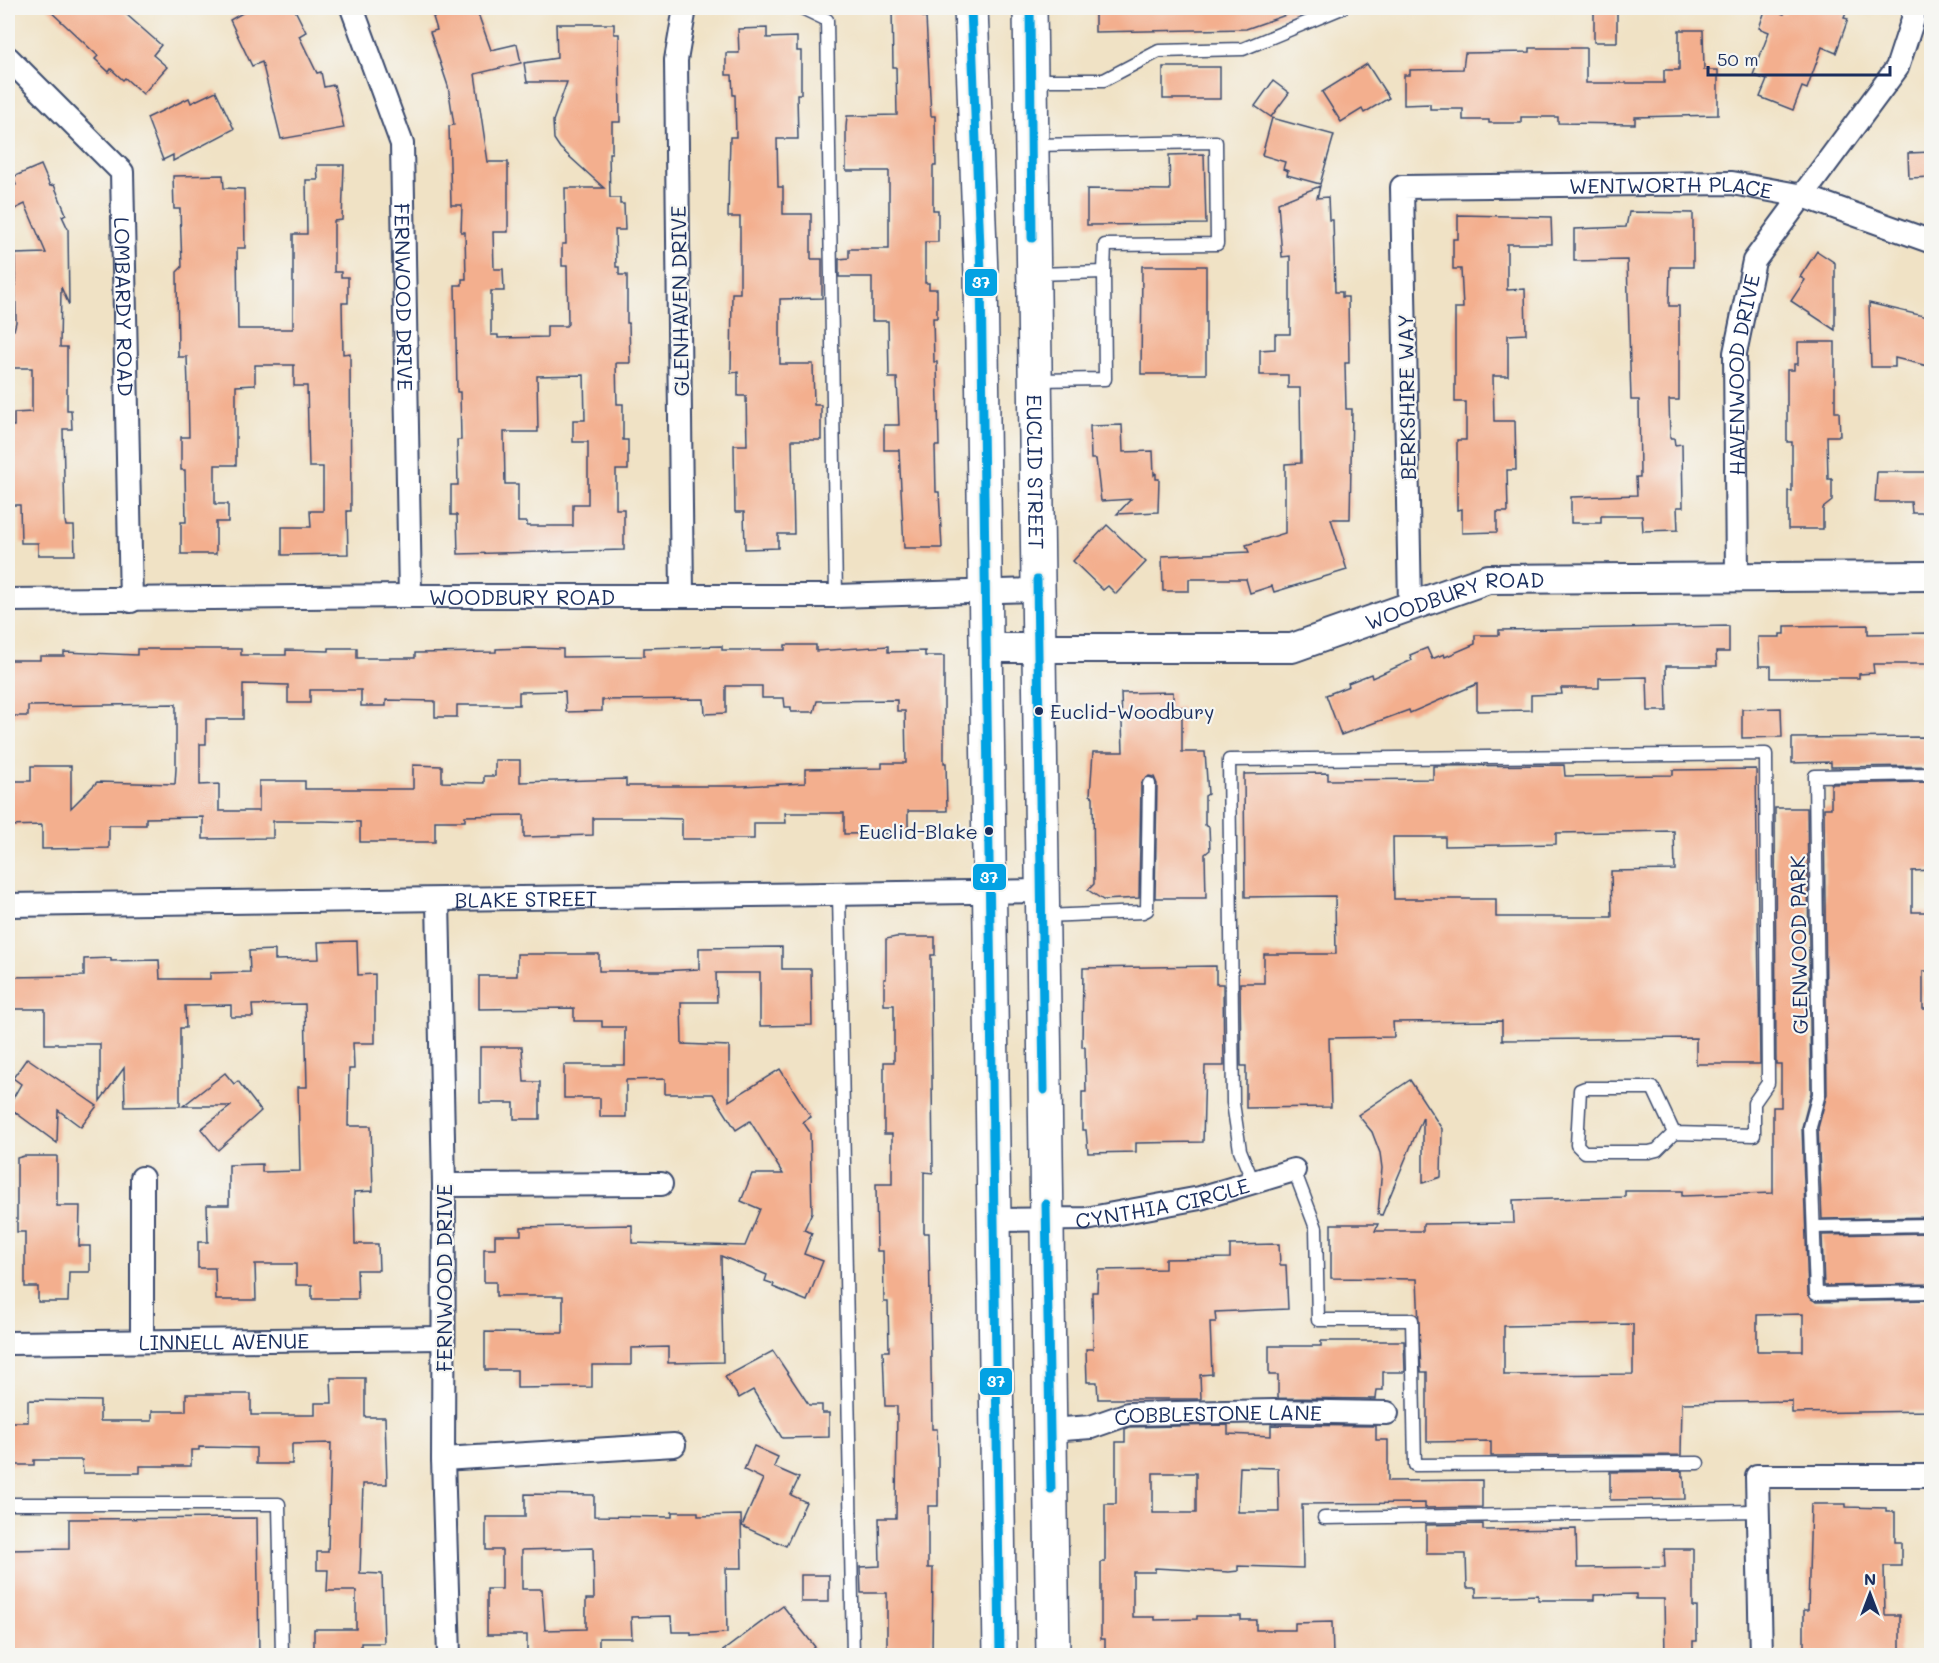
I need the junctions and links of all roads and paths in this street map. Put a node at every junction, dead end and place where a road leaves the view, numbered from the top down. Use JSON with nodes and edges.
{"nodes":[{"id":1,"x":352,"y":8,"type":"edge"},
{"id":2,"x":685,"y":8,"type":"edge"},
{"id":3,"x":802,"y":8,"type":"edge"},
{"id":4,"x":971,"y":8,"type":"edge"},
{"id":5,"x":1030,"y":8,"type":"edge"},
{"id":6,"x":1342,"y":8,"type":"edge"},
{"id":7,"x":1913,"y":8,"type":"edge"},
{"id":8,"x":8,"y":58,"type":"edge"},
{"id":9,"x":1030,"y":80,"type":"junction"},
{"id":10,"x":1030,"y":145,"type":"junction"},
{"id":11,"x":1402,"y":188,"type":"joint"},
{"id":12,"x":1803,"y":196,"type":"junction"},
{"id":13,"x":1932,"y":242,"type":"edge"},
{"id":14,"x":1104,"y":272,"type":"junction"},
{"id":15,"x":1033,"y":274,"type":"junction"},
{"id":16,"x":981,"y":275,"type":"junction"},
{"id":17,"x":1034,"y":380,"type":"junction"},
{"id":18,"x":1737,"y":576,"type":"junction"},
{"id":19,"x":1932,"y":576,"type":"edge"},
{"id":20,"x":984,"y":590,"type":"junction"},
{"id":21,"x":1037,"y":590,"type":"junction"},
{"id":22,"x":682,"y":595,"type":"junction"},
{"id":23,"x":410,"y":596,"type":"junction"},
{"id":24,"x":836,"y":596,"type":"junction"},
{"id":25,"x":8,"y":600,"type":"edge"},
{"id":26,"x":131,"y":601,"type":"junction"},
{"id":27,"x":1410,"y":606,"type":"junction"},
{"id":28,"x":1039,"y":647,"type":"junction"},
{"id":29,"x":985,"y":648,"type":"junction"},
{"id":30,"x":1932,"y":774,"type":"edge"},
{"id":31,"x":1149,"y":784,"type":"dead end"},
{"id":32,"x":988,"y":892,"type":"junction"},
{"id":33,"x":839,"y":894,"type":"junction"},
{"id":34,"x":438,"y":901,"type":"junction"},
{"id":35,"x":1043,"y":904,"type":"junction"},
{"id":36,"x":8,"y":906,"type":"edge"},
{"id":37,"x":1674,"y":1134,"type":"junction"},
{"id":38,"x":1294,"y":1170,"type":"joint"},
{"id":39,"x":142,"y":1178,"type":"dead end"},
{"id":40,"x":1253,"y":1182,"type":"junction"},
{"id":41,"x":661,"y":1184,"type":"dead end"},
{"id":42,"x":444,"y":1185,"type":"junction"},
{"id":43,"x":1046,"y":1219,"type":"junction"},
{"id":44,"x":993,"y":1220,"type":"junction"},
{"id":45,"x":1932,"y":1225,"type":"edge"},
{"id":46,"x":1814,"y":1227,"type":"junction"},
{"id":47,"x":1932,"y":1292,"type":"edge"},
{"id":48,"x":442,"y":1338,"type":"junction"},
{"id":49,"x":142,"y":1341,"type":"junction"},
{"id":50,"x":8,"y":1343,"type":"edge"},
{"id":51,"x":1387,"y":1413,"type":"dead end"},
{"id":52,"x":1050,"y":1430,"type":"junction"},
{"id":53,"x":674,"y":1445,"type":"dead end"},
{"id":54,"x":443,"y":1458,"type":"junction"},
{"id":55,"x":1698,"y":1463,"type":"dead end"},
{"id":56,"x":1932,"y":1476,"type":"edge"},
{"id":57,"x":9,"y":1504,"type":"dead end"},
{"id":58,"x":1758,"y":1511,"type":"junction"},
{"id":59,"x":1323,"y":1518,"type":"dead end"},
{"id":60,"x":282,"y":1656,"type":"edge"},
{"id":61,"x":449,"y":1656,"type":"edge"},
{"id":62,"x":854,"y":1656,"type":"edge"},
{"id":63,"x":1000,"y":1656,"type":"edge"},
{"id":64,"x":1053,"y":1656,"type":"edge"},
{"id":65,"x":1761,"y":1656,"type":"edge"}],
"edges":[{"from":1,"to":23,"type":"street","name":"FERNWOOD DRIVE"},
{"from":2,"to":22,"type":"street","name":"GLENHAVEN DRIVE"},
{"from":3,"to":24,"type":"lane"},
{"from":4,"to":16,"type":"main road"},
{"from":5,"to":9,"type":"main road","name":"EUCLID STREET"},
{"from":6,"to":9,"type":"lane"},
{"from":7,"to":12,"type":"street","name":"HAVENWOOD DRIVE"},
{"from":8,"to":26,"type":"street","name":"LOMBARDY ROAD"},
{"from":9,"to":10,"type":"main road","name":"EUCLID STREET"},
{"from":10,"to":14,"type":"lane"},
{"from":10,"to":15,"type":"main road","name":"EUCLID STREET"},
{"from":11,"to":12,"type":"street","name":"WENTWORTH PLACE"},
{"from":11,"to":27,"type":"street","name":"BERKSHIRE WAY"},
{"from":12,"to":13,"type":"street","name":"WENTWORTH PLACE"},
{"from":12,"to":18,"type":"street","name":"HAVENWOOD DRIVE"},
{"from":14,"to":15,"type":"lane"},
{"from":14,"to":17,"type":"lane"},
{"from":15,"to":16,"type":"main road"},
{"from":15,"to":17,"type":"main road","name":"EUCLID STREET"},
{"from":16,"to":20,"type":"main road"},
{"from":17,"to":21,"type":"main road","name":"EUCLID STREET"},
{"from":18,"to":19,"type":"street","name":"WOODBURY ROAD"},
{"from":18,"to":27,"type":"street","name":"WOODBURY ROAD"},
{"from":20,"to":21,"type":"street","name":"WOODBURY ROAD"},
{"from":20,"to":24,"type":"street","name":"WOODBURY ROAD"},
{"from":20,"to":29,"type":"main road"},
{"from":21,"to":28,"type":"main road","name":"EUCLID STREET"},
{"from":22,"to":23,"type":"street","name":"WOODBURY ROAD"},
{"from":22,"to":24,"type":"street","name":"WOODBURY ROAD"},
{"from":23,"to":26,"type":"street","name":"WOODBURY ROAD"},
{"from":25,"to":26,"type":"street","name":"WOODBURY ROAD"},
{"from":27,"to":28,"type":"street","name":"WOODBURY ROAD"},
{"from":28,"to":29,"type":"street","name":"WOODBURY ROAD"},
{"from":28,"to":35,"type":"main road","name":"EUCLID STREET"},
{"from":29,"to":32,"type":"main road"},
{"from":30,"to":46,"type":"lane","name":"GLENWOOD PARK"},
{"from":31,"to":35,"type":"lane"},
{"from":32,"to":33,"type":"street","name":"BLAKE STREET"},
{"from":32,"to":35,"type":"street","name":"BLAKE STREET"},
{"from":32,"to":44,"type":"main road"},
{"from":33,"to":34,"type":"street","name":"BLAKE STREET"},
{"from":33,"to":62,"type":"lane"},
{"from":34,"to":36,"type":"street","name":"BLAKE STREET"},
{"from":34,"to":42,"type":"street","name":"FERNWOOD DRIVE"},
{"from":35,"to":43,"type":"main road","name":"EUCLID STREET"},
{"from":37,"to":37,"type":"lane"},
{"from":37,"to":40,"type":"lane"},
{"from":38,"to":40,"type":"street","name":"CYNTHIA CIRCLE"},
{"from":38,"to":55,"type":"lane"},
{"from":39,"to":49,"type":"street"},
{"from":40,"to":43,"type":"street","name":"CYNTHIA CIRCLE"},
{"from":41,"to":42,"type":"street"},
{"from":42,"to":48,"type":"street","name":"FERNWOOD DRIVE"},
{"from":43,"to":44,"type":"street","name":"CYNTHIA CIRCLE"},
{"from":43,"to":52,"type":"main road","name":"EUCLID STREET"},
{"from":44,"to":63,"type":"main road"},
{"from":45,"to":46,"type":"lane"},
{"from":46,"to":47,"type":"lane","name":"GLENWOOD PARK"},
{"from":48,"to":49,"type":"street","name":"LINNELL AVENUE"},
{"from":48,"to":54,"type":"street","name":"FERNWOOD DRIVE"},
{"from":49,"to":50,"type":"street","name":"LINNELL AVENUE"},
{"from":51,"to":52,"type":"street","name":"COBBLESTONE LANE"},
{"from":52,"to":64,"type":"main road","name":"EUCLID STREET"},
{"from":53,"to":54,"type":"street"},
{"from":54,"to":61,"type":"street","name":"FERNWOOD DRIVE"},
{"from":56,"to":58,"type":"street"},
{"from":57,"to":60,"type":"lane"},
{"from":58,"to":59,"type":"lane"},
{"from":58,"to":65,"type":"street"}]}
